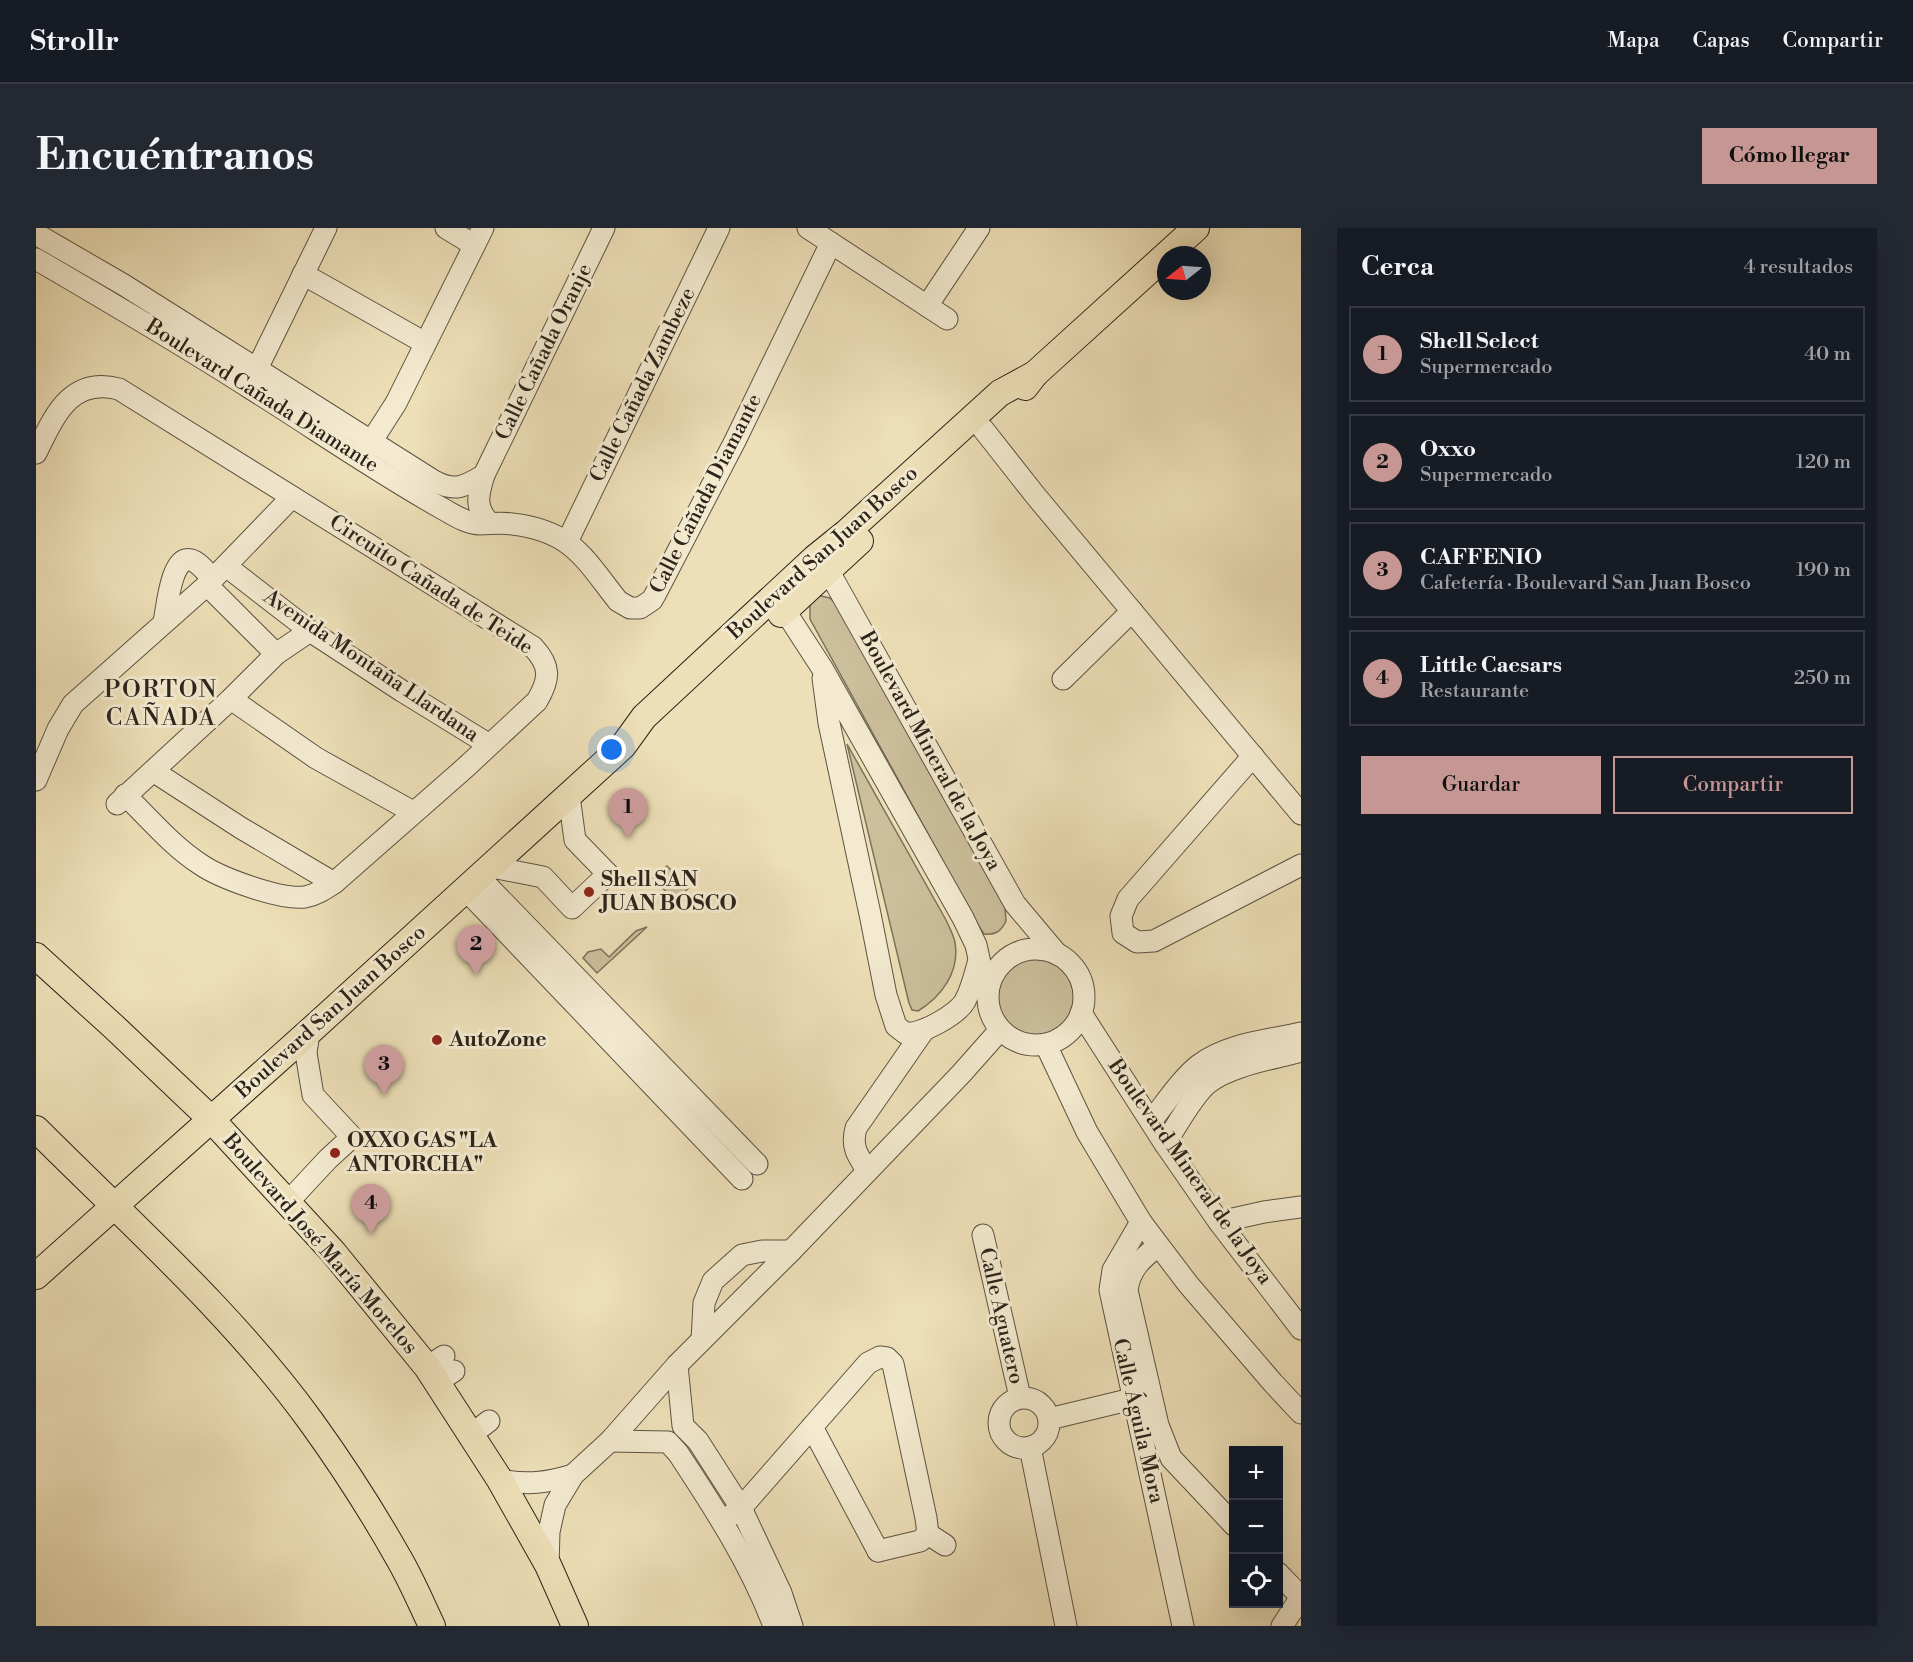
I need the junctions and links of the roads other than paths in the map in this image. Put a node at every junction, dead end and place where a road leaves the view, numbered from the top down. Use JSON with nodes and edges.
{"nodes":[{"id":1,"x":326,"y":228,"type":"edge"},
{"id":2,"x":446,"y":228,"type":"edge"},
{"id":3,"x":604,"y":228,"type":"edge"},
{"id":4,"x":719,"y":228,"type":"edge"},
{"id":5,"x":808,"y":228,"type":"edge"},
{"id":6,"x":979,"y":228,"type":"edge"},
{"id":7,"x":1196,"y":228,"type":"edge"},
{"id":8,"x":478,"y":236,"type":"edge"},
{"id":9,"x":37,"y":237,"type":"edge"},
{"id":10,"x":831,"y":243,"type":"junction"},
{"id":11,"x":36,"y":259,"type":"edge"},
{"id":12,"x":303,"y":274,"type":"junction"},
{"id":13,"x":927,"y":306,"type":"junction"},
{"id":14,"x":947,"y":319,"type":"dead end"},
{"id":15,"x":425,"y":343,"type":"junction"},
{"id":16,"x":1035,"y":374,"type":"junction"},
{"id":17,"x":253,"y":378,"type":"junction"},
{"id":18,"x":983,"y":429,"type":"junction"},
{"id":19,"x":366,"y":451,"type":"junction"},
{"id":20,"x":36,"y":453,"type":"edge"},
{"id":21,"x":484,"y":475,"type":"junction"},
{"id":22,"x":292,"y":497,"type":"junction"},
{"id":23,"x":490,"y":523,"type":"junction"},
{"id":24,"x":567,"y":542,"type":"junction"},
{"id":25,"x":822,"y":564,"type":"junction"},
{"id":26,"x":215,"y":576,"type":"junction"},
{"id":27,"x":780,"y":604,"type":"junction"},
{"id":28,"x":1132,"y":611,"type":"junction"},
{"id":29,"x":164,"y":622,"type":"junction"},
{"id":30,"x":310,"y":631,"type":"junction"},
{"id":31,"x":276,"y":654,"type":"junction"},
{"id":32,"x":822,"y":668,"type":"junction"},
{"id":33,"x":1063,"y":679,"type":"dead end"},
{"id":34,"x":231,"y":699,"type":"junction"},
{"id":35,"x":488,"y":744,"type":"junction"},
{"id":36,"x":1253,"y":756,"type":"junction"},
{"id":37,"x":153,"y":771,"type":"junction"},
{"id":38,"x":36,"y":780,"type":"edge"},
{"id":39,"x":569,"y":796,"type":"junction"},
{"id":40,"x":412,"y":812,"type":"junction"},
{"id":41,"x":1301,"y":814,"type":"edge"},
{"id":42,"x":1301,"y":865,"type":"edge"},
{"id":43,"x":479,"y":878,"type":"junction"},
{"id":44,"x":334,"y":883,"type":"junction"},
{"id":45,"x":1057,"y":954,"type":"junction"},
{"id":46,"x":36,"y":956,"type":"edge"},
{"id":47,"x":979,"y":960,"type":"junction"},
{"id":48,"x":36,"y":978,"type":"edge"},
{"id":49,"x":987,"y":995,"type":"junction"},
{"id":50,"x":1081,"y":1013,"type":"junction"},
{"id":51,"x":100,"y":1015,"type":"junction"},
{"id":52,"x":924,"y":1030,"type":"junction"},
{"id":53,"x":1000,"y":1030,"type":"junction"},
{"id":54,"x":309,"y":1032,"type":"junction"},
{"id":55,"x":1301,"y":1042,"type":"edge"},
{"id":56,"x":1046,"y":1045,"type":"junction"},
{"id":57,"x":211,"y":1119,"type":"junction"},
{"id":58,"x":1150,"y":1121,"type":"junction"},
{"id":59,"x":36,"y":1130,"type":"edge"},
{"id":60,"x":1165,"y":1144,"type":"junction"},
{"id":61,"x":867,"y":1170,"type":"junction"},
{"id":62,"x":749,"y":1172,"type":"dead end"},
{"id":63,"x":287,"y":1203,"type":"junction"},
{"id":64,"x":114,"y":1206,"type":"junction"},
{"id":65,"x":1301,"y":1207,"type":"edge"},
{"id":66,"x":1141,"y":1222,"type":"junction"},
{"id":67,"x":1219,"y":1222,"type":"junction"},
{"id":68,"x":983,"y":1235,"type":"dead end"},
{"id":69,"x":1158,"y":1246,"type":"junction"},
{"id":70,"x":791,"y":1251,"type":"junction"},
{"id":71,"x":36,"y":1276,"type":"edge"},
{"id":72,"x":1301,"y":1329,"type":"edge"},
{"id":73,"x":702,"y":1340,"type":"junction"},
{"id":74,"x":677,"y":1365,"type":"junction"},
{"id":75,"x":1020,"y":1397,"type":"junction"},
{"id":76,"x":1132,"y":1398,"type":"junction"},
{"id":77,"x":1301,"y":1413,"type":"edge"},
{"id":78,"x":1049,"y":1419,"type":"junction"},
{"id":79,"x":683,"y":1426,"type":"junction"},
{"id":80,"x":812,"y":1427,"type":"junction"},
{"id":81,"x":610,"y":1441,"type":"junction"},
{"id":82,"x":668,"y":1442,"type":"junction"},
{"id":83,"x":1030,"y":1447,"type":"junction"},
{"id":84,"x":1171,"y":1458,"type":"junction"},
{"id":85,"x":1149,"y":1466,"type":"junction"},
{"id":86,"x":573,"y":1475,"type":"junction"},
{"id":87,"x":500,"y":1480,"type":"junction"},
{"id":88,"x":741,"y":1508,"type":"junction"},
{"id":89,"x":723,"y":1521,"type":"junction"},
{"id":90,"x":1229,"y":1521,"type":"edge"},
{"id":91,"x":548,"y":1565,"type":"junction"},
{"id":92,"x":1283,"y":1578,"type":"edge"},
{"id":93,"x":1301,"y":1597,"type":"edge"},
{"id":94,"x":432,"y":1626,"type":"edge"},
{"id":95,"x":575,"y":1626,"type":"edge"},
{"id":96,"x":774,"y":1626,"type":"edge"},
{"id":97,"x":792,"y":1626,"type":"edge"},
{"id":98,"x":1066,"y":1626,"type":"edge"},
{"id":99,"x":1183,"y":1626,"type":"edge"},
{"id":100,"x":1282,"y":1626,"type":"edge"}],
"edges":[{"from":1,"to":12,"type":"street"},
{"from":2,"to":8,"type":"street"},
{"from":3,"to":21,"type":"street","name":"Calle Cañada Oranje"},
{"from":4,"to":24,"type":"street","name":"Calle Cañada Zambeze"},
{"from":5,"to":10,"type":"street"},
{"from":6,"to":13,"type":"street"},
{"from":7,"to":16,"type":"main road","name":"Boulevard San Juan Bosco"},
{"from":8,"to":15,"type":"street"},
{"from":9,"to":17,"type":"street","name":"Boulevard Cañada Diamante"},
{"from":10,"to":13,"type":"street"},
{"from":10,"to":24,"type":"street","name":"Calle Cañada Diamante"},
{"from":11,"to":17,"type":"street","name":"Boulevard Cañada Diamante"},
{"from":12,"to":15,"type":"street"},
{"from":12,"to":17,"type":"street"},
{"from":13,"to":14,"type":"street"},
{"from":15,"to":19,"type":"street"},
{"from":16,"to":18,"type":"main road","name":"Boulevard San Juan Bosco"},
{"from":16,"to":25,"type":"main road","name":"Boulevard San Juan Bosco"},
{"from":17,"to":19,"type":"street","name":"Boulevard Cañada Diamante"},
{"from":18,"to":25,"type":"main road","name":"Boulevard San Juan Bosco"},
{"from":18,"to":28,"type":"street"},
{"from":19,"to":21,"type":"street","name":"Boulevard Cañada Diamante"},
{"from":19,"to":23,"type":"street","name":"Boulevard Cañada Diamante"},
{"from":20,"to":22,"type":"street","name":"Circuito Cañada de Teide"},
{"from":21,"to":23,"type":"street","name":"Calle Cañada Oranje"},
{"from":22,"to":26,"type":"street"},
{"from":22,"to":35,"type":"street","name":"Circuito Cañada de Teide"},
{"from":23,"to":24,"type":"street","name":"Calle Cañada Diamante"},
{"from":25,"to":27,"type":"main road","name":"Boulevard San Juan Bosco"},
{"from":25,"to":27,"type":"street"},
{"from":25,"to":45,"type":"street","name":"Boulevard Mineral de la Joya"},
{"from":26,"to":29,"type":"street"},
{"from":26,"to":29,"type":"street"},
{"from":26,"to":30,"type":"street","name":"Avenida Montaña Llardana"},
{"from":26,"to":31,"type":"street"},
{"from":27,"to":32,"type":"street"},
{"from":27,"to":39,"type":"main road","name":"Boulevard San Juan Bosco"},
{"from":28,"to":33,"type":"street"},
{"from":28,"to":36,"type":"street"},
{"from":29,"to":38,"type":"street"},
{"from":30,"to":31,"type":"street","name":"Circuito Cañada de Teide"},
{"from":30,"to":35,"type":"street","name":"Avenida Montaña Llardana"},
{"from":31,"to":34,"type":"street","name":"Circuito Cañada de Teide"},
{"from":32,"to":47,"type":"street"},
{"from":32,"to":52,"type":"street"},
{"from":34,"to":37,"type":"street","name":"Circuito Cañada de Teide"},
{"from":34,"to":40,"type":"street"},
{"from":35,"to":40,"type":"street","name":"Circuito Cañada de Teide"},
{"from":36,"to":41,"type":"street"},
{"from":36,"to":42,"type":"street"},
{"from":37,"to":44,"type":"street"},
{"from":37,"to":44,"type":"street","name":"Circuito Cañada de Teide"},
{"from":39,"to":43,"type":"main road","name":"Boulevard San Juan Bosco"},
{"from":39,"to":43,"type":"street"},
{"from":40,"to":44,"type":"street","name":"Circuito Cañada de Teide"},
{"from":43,"to":54,"type":"main road","name":"Boulevard San Juan Bosco"},
{"from":43,"to":62,"type":"street"},
{"from":45,"to":49,"type":"street"},
{"from":45,"to":50,"type":"street"},
{"from":46,"to":51,"type":"main road","name":"Boulevard José María Morelos"},
{"from":47,"to":49,"type":"street"},
{"from":47,"to":52,"type":"street"},
{"from":48,"to":51,"type":"main road","name":"Boulevard José María Morelos"},
{"from":49,"to":53,"type":"street"},
{"from":50,"to":56,"type":"street"},
{"from":50,"to":58,"type":"street","name":"Boulevard Mineral de la Joya"},
{"from":51,"to":57,"type":"main road","name":"Boulevard José María Morelos"},
{"from":52,"to":61,"type":"street"},
{"from":53,"to":56,"type":"street"},
{"from":53,"to":61,"type":"street"},
{"from":54,"to":57,"type":"main road","name":"Boulevard San Juan Bosco"},
{"from":54,"to":63,"type":"street"},
{"from":55,"to":58,"type":"street"},
{"from":55,"to":60,"type":"street"},
{"from":56,"to":66,"type":"street"},
{"from":57,"to":63,"type":"main road","name":"Boulevard José María Morelos"},
{"from":57,"to":64,"type":"main road","name":"Boulevard San Juan Bosco"},
{"from":58,"to":60,"type":"street","name":"Boulevard Mineral de la Joya"},
{"from":59,"to":64,"type":"main road"},
{"from":60,"to":67,"type":"street","name":"Boulevard Mineral de la Joya"},
{"from":61,"to":70,"type":"street"},
{"from":63,"to":87,"type":"main road","name":"Boulevard José María Morelos"},
{"from":64,"to":71,"type":"main road","name":"Boulevard San Juan Bosco"},
{"from":64,"to":94,"type":"main road"},
{"from":65,"to":67,"type":"street"},
{"from":66,"to":69,"type":"street"},
{"from":66,"to":76,"type":"street","name":"Calle Águila Mora"},
{"from":67,"to":72,"type":"street","name":"Boulevard Mineral de la Joya"},
{"from":68,"to":75,"type":"street","name":"Calle Aguatero"},
{"from":69,"to":77,"type":"street"},
{"from":69,"to":84,"type":"street","name":"Calle Águila Mora"},
{"from":70,"to":73,"type":"street"},
{"from":70,"to":73,"type":"street"},
{"from":73,"to":74,"type":"street"},
{"from":74,"to":79,"type":"street"},
{"from":74,"to":81,"type":"street"},
{"from":75,"to":78,"type":"street"},
{"from":75,"to":83,"type":"street"},
{"from":76,"to":78,"type":"street"},
{"from":76,"to":85,"type":"street","name":"Calle Águila Mora"},
{"from":78,"to":83,"type":"street"},
{"from":79,"to":82,"type":"street"},
{"from":79,"to":88,"type":"street"},
{"from":80,"to":80,"type":"street"},
{"from":80,"to":88,"type":"street"},
{"from":81,"to":82,"type":"street"},
{"from":81,"to":86,"type":"street"},
{"from":82,"to":89,"type":"street"},
{"from":83,"to":98,"type":"street"},
{"from":84,"to":85,"type":"street"},
{"from":84,"to":90,"type":"street","name":"Calle Águila Mora"},
{"from":85,"to":99,"type":"street","name":"Calle Águila Mora"},
{"from":86,"to":87,"type":"street"},
{"from":86,"to":91,"type":"street"},
{"from":87,"to":91,"type":"main road","name":"Boulevard José María Morelos"},
{"from":88,"to":89,"type":"street"},
{"from":88,"to":97,"type":"street"},
{"from":89,"to":96,"type":"street"},
{"from":91,"to":95,"type":"main road","name":"Boulevard José María Morelos"},
{"from":92,"to":93,"type":"street"},
{"from":93,"to":100,"type":"street"}]}
